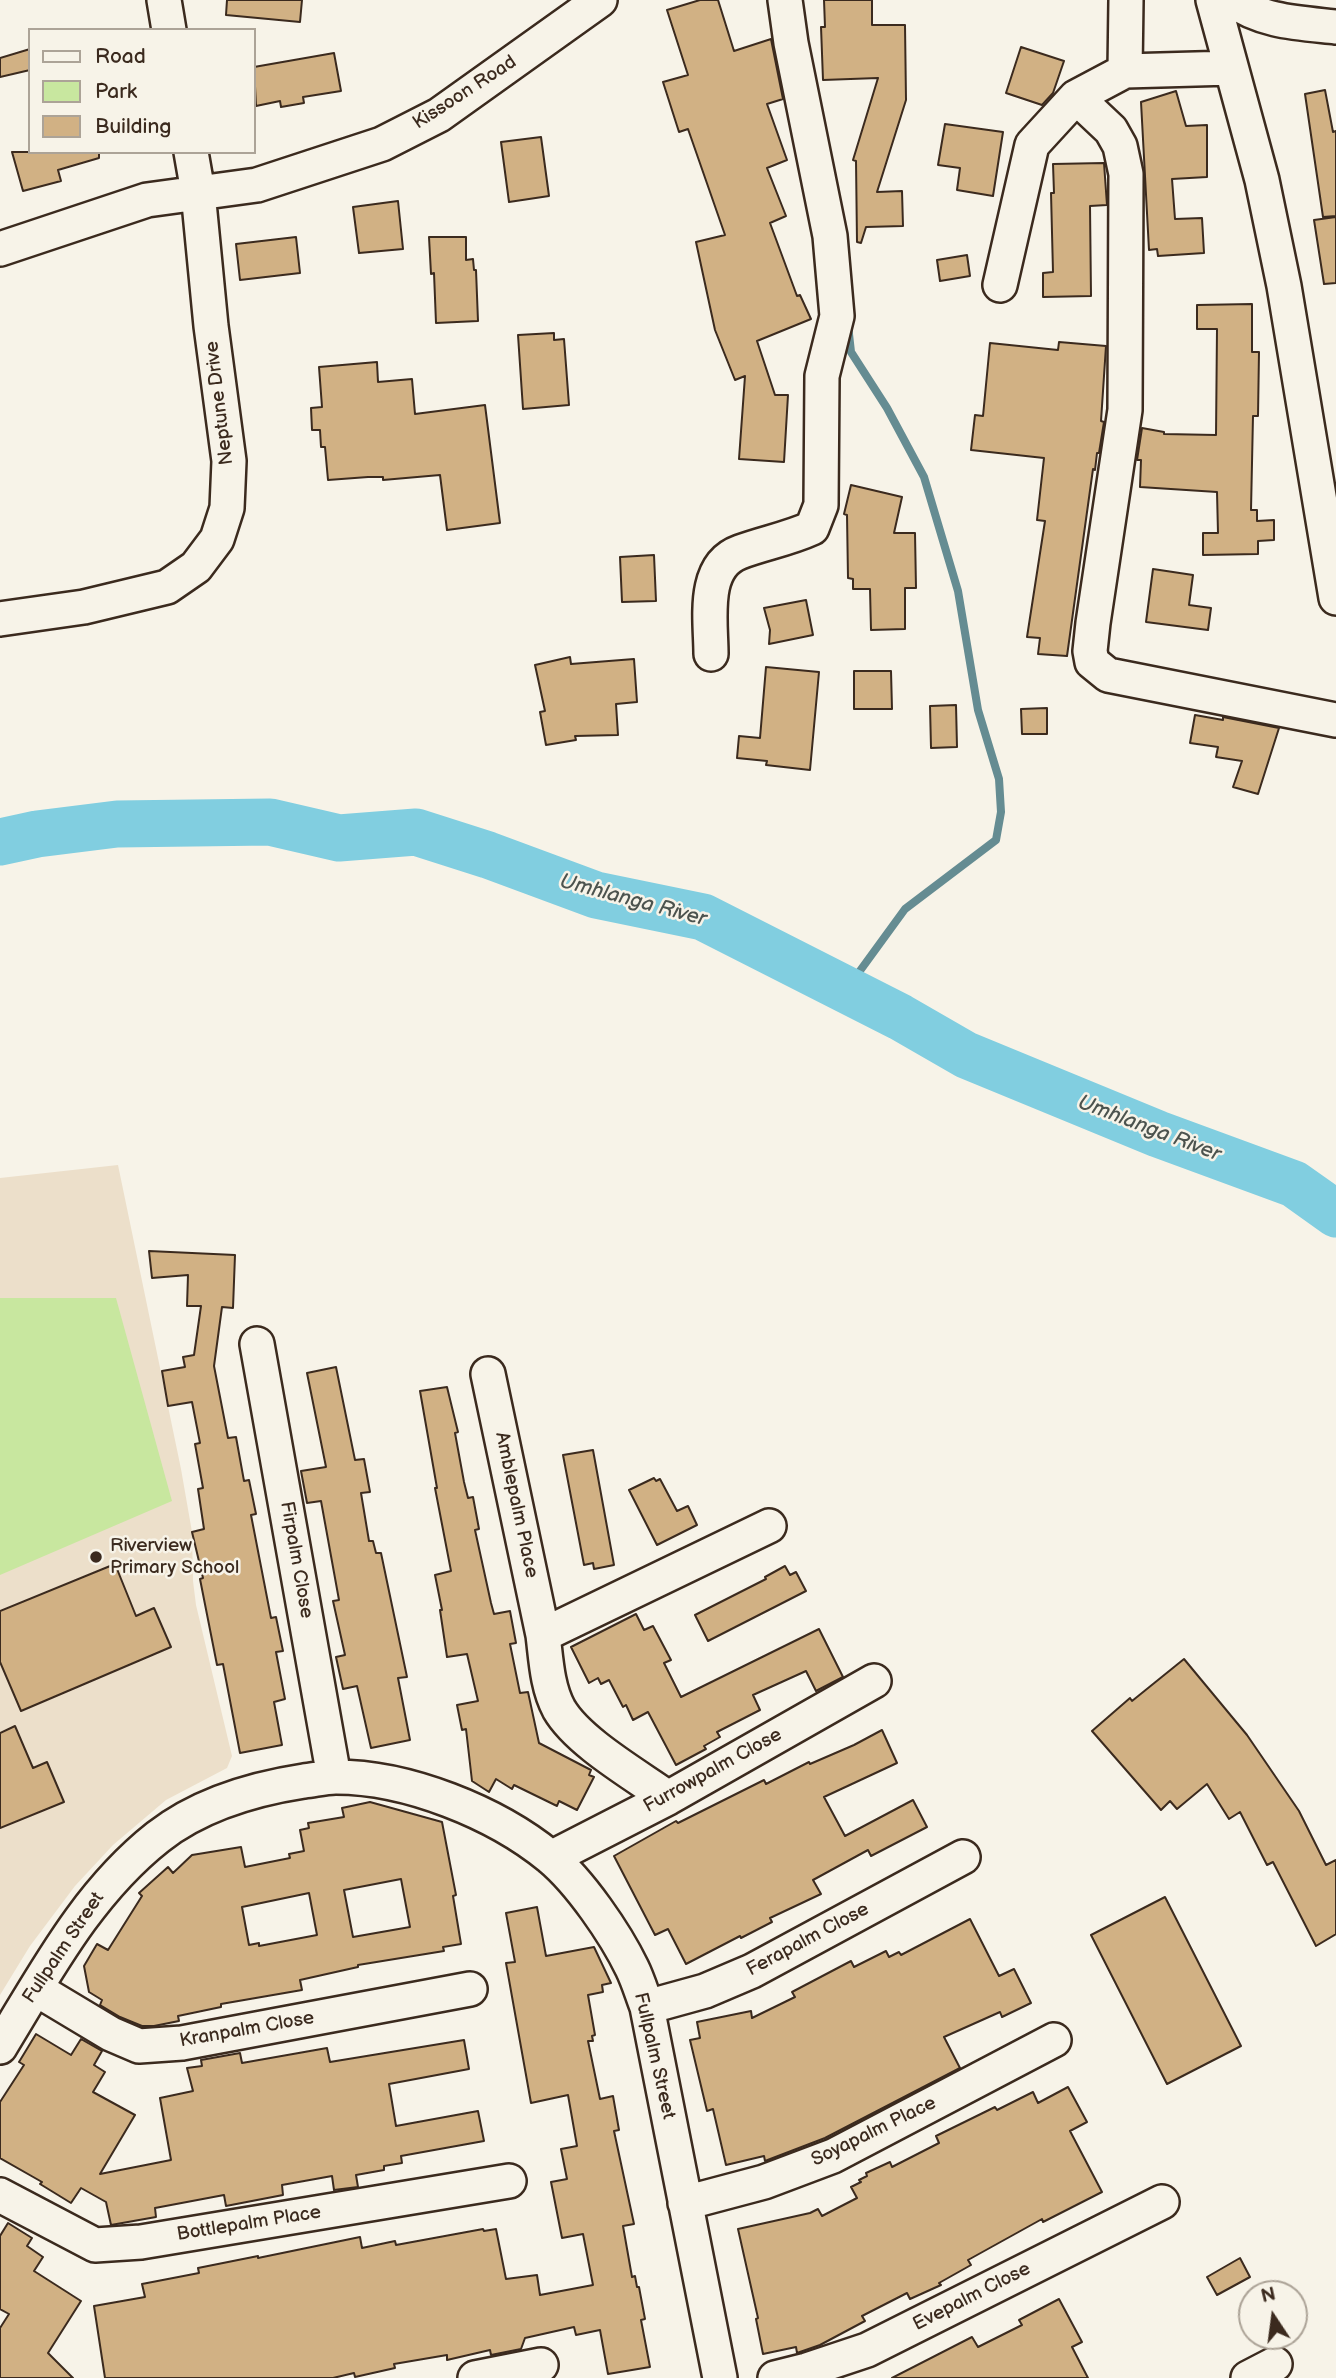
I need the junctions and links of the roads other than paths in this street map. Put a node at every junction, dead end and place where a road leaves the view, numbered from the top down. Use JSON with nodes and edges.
{"nodes":[{"id":1,"x":164,"y":0,"type":"edge"},
{"id":2,"x":600,"y":0,"type":"edge"},
{"id":3,"x":785,"y":0,"type":"edge"},
{"id":4,"x":1126,"y":0,"type":"edge"},
{"id":5,"x":1213,"y":0,"type":"edge"},
{"id":6,"x":1232,"y":0,"type":"edge"},
{"id":7,"x":1336,"y":27,"type":"edge"},
{"id":8,"x":169,"y":28,"type":"edge"},
{"id":9,"x":1231,"y":68,"type":"junction"},
{"id":10,"x":1125,"y":71,"type":"junction"},
{"id":11,"x":1076,"y":97,"type":"junction"},
{"id":12,"x":191,"y":154,"type":"edge"},
{"id":13,"x":198,"y":192,"type":"junction"},
{"id":14,"x":0,"y":249,"type":"edge"},
{"id":15,"x":1000,"y":285,"type":"dead end"},
{"id":16,"x":1336,"y":598,"type":"edge"},
{"id":17,"x":0,"y":619,"type":"edge"},
{"id":18,"x":711,"y":654,"type":"dead end"},
{"id":19,"x":1336,"y":720,"type":"edge"},
{"id":20,"x":257,"y":1343,"type":"dead end"},
{"id":21,"x":488,"y":1374,"type":"dead end"},
{"id":22,"x":769,"y":1526,"type":"dead end"},
{"id":23,"x":543,"y":1635,"type":"junction"},
{"id":24,"x":873,"y":1681,"type":"dead end"},
{"id":25,"x":334,"y":1777,"type":"junction"},
{"id":26,"x":668,"y":1798,"type":"junction"},
{"id":27,"x":963,"y":1857,"type":"dead end"},
{"id":28,"x":551,"y":1858,"type":"junction"},
{"id":29,"x":36,"y":1989,"type":"junction"},
{"id":30,"x":470,"y":1989,"type":"dead end"},
{"id":31,"x":647,"y":2007,"type":"junction"},
{"id":32,"x":1054,"y":2040,"type":"dead end"},
{"id":33,"x":0,"y":2047,"type":"edge"},
{"id":34,"x":509,"y":2181,"type":"dead end"},
{"id":35,"x":0,"y":2195,"type":"edge"},
{"id":36,"x":1162,"y":2202,"type":"dead end"},
{"id":37,"x":685,"y":2203,"type":"junction"},
{"id":38,"x":541,"y":2365,"type":"dead end"},
{"id":39,"x":475,"y":2378,"type":"edge"},
{"id":40,"x":720,"y":2378,"type":"edge"},
{"id":41,"x":775,"y":2378,"type":"edge"}],
"edges":[{"from":1,"to":8,"type":"street"},
{"from":2,"to":13,"type":"street","name":"Kissoon Road"},
{"from":3,"to":18,"type":"street"},
{"from":4,"to":10,"type":"street"},
{"from":5,"to":9,"type":"street"},
{"from":6,"to":7,"type":"street"},
{"from":9,"to":10,"type":"street"},
{"from":9,"to":16,"type":"street"},
{"from":10,"to":11,"type":"street"},
{"from":11,"to":15,"type":"street"},
{"from":11,"to":19,"type":"street"},
{"from":12,"to":13,"type":"street","name":"Neptune Drive"},
{"from":13,"to":14,"type":"street","name":"Kissoon Road"},
{"from":13,"to":17,"type":"street","name":"Neptune Drive"},
{"from":20,"to":25,"type":"street","name":"Firpalm Close"},
{"from":21,"to":23,"type":"street","name":"Amblepalm Place"},
{"from":22,"to":23,"type":"street"},
{"from":23,"to":26,"type":"street","name":"Amblepalm Place"},
{"from":24,"to":26,"type":"street","name":"Furrowpalm Close"},
{"from":25,"to":28,"type":"street","name":"Fullpalm Street"},
{"from":25,"to":29,"type":"street","name":"Fullpalm Street"},
{"from":26,"to":28,"type":"street","name":"Furrowpalm Close"},
{"from":27,"to":31,"type":"street","name":"Ferapalm Close"},
{"from":28,"to":31,"type":"street","name":"Fullpalm Street"},
{"from":29,"to":30,"type":"street","name":"Kranpalm Close"},
{"from":29,"to":33,"type":"street","name":"Fullpalm Street"},
{"from":31,"to":37,"type":"street","name":"Fullpalm Street"},
{"from":32,"to":37,"type":"street","name":"Soyapalm Place"},
{"from":34,"to":35,"type":"street","name":"Bottlepalm Place"},
{"from":36,"to":41,"type":"street","name":"Evepalm Close"},
{"from":37,"to":40,"type":"street","name":"Fullpalm Street"},
{"from":38,"to":39,"type":"street"}]}
